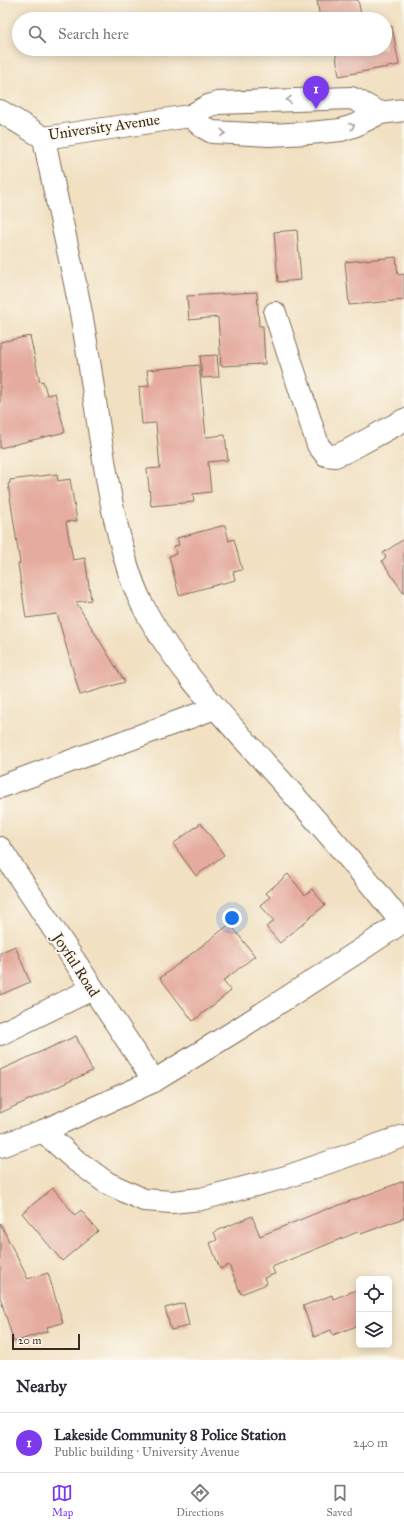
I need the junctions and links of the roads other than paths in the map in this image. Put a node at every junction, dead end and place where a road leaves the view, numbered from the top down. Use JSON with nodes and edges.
{"nodes":[{"id":1,"x":404,"y":110,"type":"edge"},
{"id":2,"x":0,"y":111,"type":"edge"},
{"id":3,"x":380,"y":113,"type":"junction"},
{"id":4,"x":190,"y":116,"type":"junction"},
{"id":5,"x":44,"y":138,"type":"junction"},
{"id":6,"x":275,"y":313,"type":"dead end"},
{"id":7,"x":404,"y":420,"type":"edge"},
{"id":8,"x":215,"y":708,"type":"junction"},
{"id":9,"x":0,"y":787,"type":"edge"},
{"id":10,"x":0,"y":848,"type":"edge"},
{"id":11,"x":402,"y":922,"type":"edge"},
{"id":12,"x":92,"y":989,"type":"junction"},
{"id":13,"x":0,"y":1034,"type":"edge"},
{"id":14,"x":154,"y":1081,"type":"junction"},
{"id":15,"x":43,"y":1131,"type":"junction"},
{"id":16,"x":404,"y":1136,"type":"edge"},
{"id":17,"x":0,"y":1146,"type":"edge"}],
"edges":[{"from":1,"to":3,"type":"street"},
{"from":2,"to":5,"type":"street","name":"University Avenue"},
{"from":3,"to":4,"type":"street","name":"University Avenue","one_way":true},
{"from":4,"to":3,"type":"street","one_way":true},
{"from":4,"to":5,"type":"street","name":"University Avenue"},
{"from":5,"to":8,"type":"street"},
{"from":6,"to":7,"type":"street"},
{"from":8,"to":9,"type":"street"},
{"from":8,"to":11,"type":"street"},
{"from":10,"to":12,"type":"street","name":"Joyful Road"},
{"from":11,"to":14,"type":"street"},
{"from":12,"to":13,"type":"street"},
{"from":12,"to":14,"type":"street","name":"Joyful Road"},
{"from":14,"to":15,"type":"street"},
{"from":15,"to":16,"type":"street"},
{"from":15,"to":17,"type":"street"}]}
